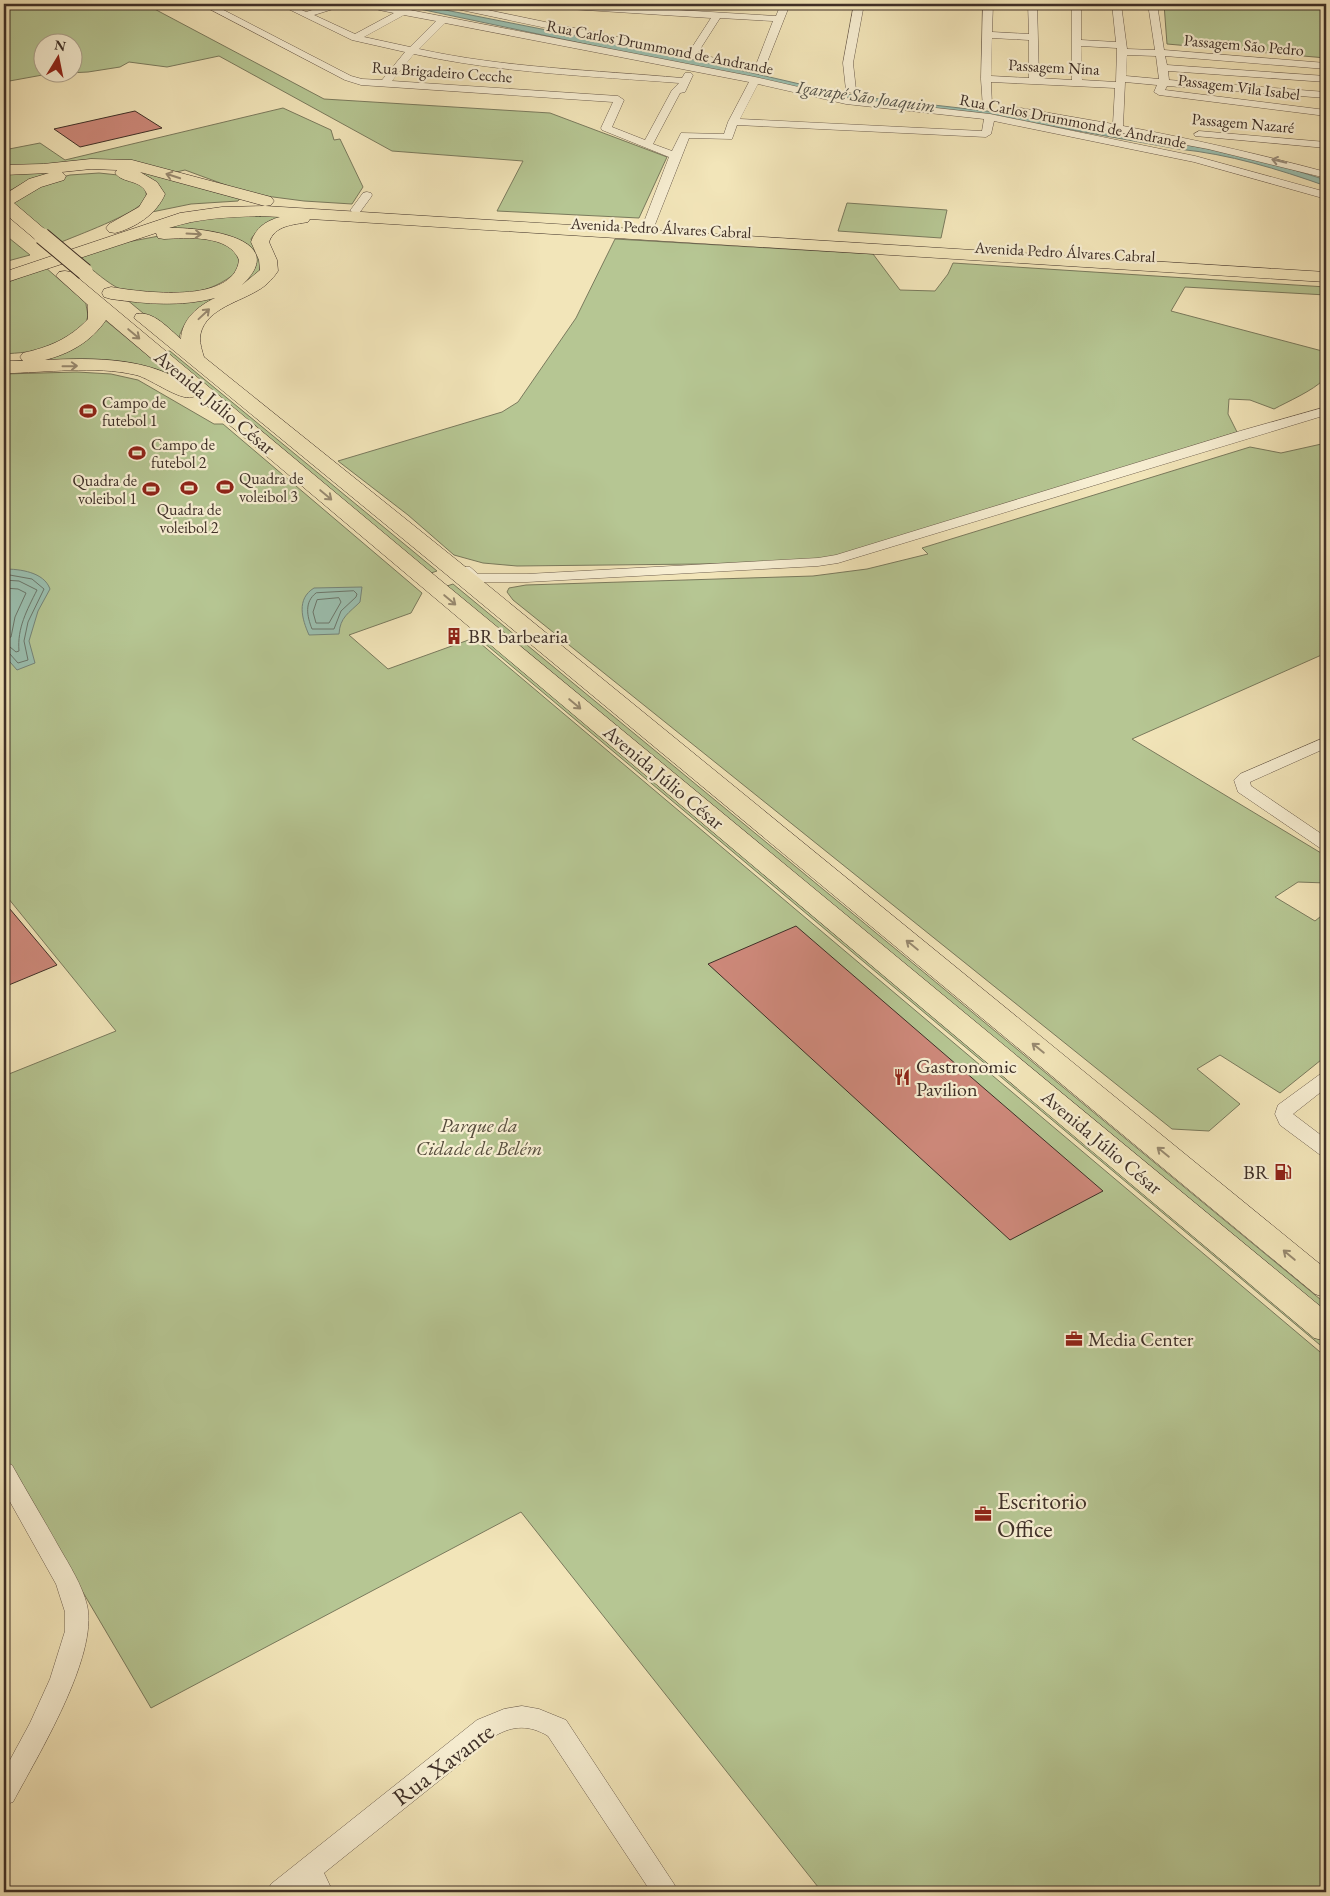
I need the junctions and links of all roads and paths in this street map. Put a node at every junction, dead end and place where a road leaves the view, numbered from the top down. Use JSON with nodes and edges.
{"nodes":[{"id":1,"x":205,"y":4,"type":"edge"},
{"id":2,"x":282,"y":4,"type":"edge"},
{"id":3,"x":340,"y":4,"type":"edge"},
{"id":4,"x":371,"y":4,"type":"edge"},
{"id":5,"x":447,"y":4,"type":"edge"},
{"id":6,"x":538,"y":4,"type":"edge"},
{"id":7,"x":785,"y":4,"type":"edge"},
{"id":8,"x":859,"y":4,"type":"edge"},
{"id":9,"x":988,"y":4,"type":"edge"},
{"id":10,"x":1033,"y":4,"type":"edge"},
{"id":11,"x":1076,"y":4,"type":"edge"},
{"id":12,"x":1117,"y":4,"type":"edge"},
{"id":13,"x":1153,"y":4,"type":"edge"},
{"id":14,"x":463,"y":5,"type":"edge"},
{"id":15,"x":678,"y":8,"type":"edge"},
{"id":16,"x":403,"y":12,"type":"junction"},
{"id":17,"x":305,"y":15,"type":"junction"},
{"id":18,"x":717,"y":16,"type":"junction"},
{"id":19,"x":779,"y":19,"type":"junction"},
{"id":20,"x":443,"y":20,"type":"junction"},
{"id":21,"x":355,"y":38,"type":"junction"},
{"id":22,"x":988,"y":38,"type":"junction"},
{"id":23,"x":1033,"y":39,"type":"junction"},
{"id":24,"x":1076,"y":41,"type":"junction"},
{"id":25,"x":1121,"y":46,"type":"junction"},
{"id":26,"x":412,"y":50,"type":"junction"},
{"id":27,"x":1160,"y":53,"type":"junction"},
{"id":28,"x":692,"y":55,"type":"junction"},
{"id":29,"x":730,"y":64,"type":"dead end"},
{"id":30,"x":1326,"y":66,"type":"edge"},
{"id":31,"x":691,"y":68,"type":"junction"},
{"id":32,"x":1162,"y":68,"type":"junction"},
{"id":33,"x":759,"y":70,"type":"dead end"},
{"id":34,"x":986,"y":79,"type":"junction"},
{"id":35,"x":1326,"y":79,"type":"edge"},
{"id":36,"x":754,"y":80,"type":"junction"},
{"id":37,"x":684,"y":81,"type":"junction"},
{"id":38,"x":1034,"y":81,"type":"junction"},
{"id":39,"x":1164,"y":81,"type":"junction"},
{"id":40,"x":1121,"y":82,"type":"junction"},
{"id":41,"x":385,"y":83,"type":"junction"},
{"id":42,"x":1077,"y":83,"type":"junction"},
{"id":43,"x":1326,"y":95,"type":"edge"},
{"id":44,"x":987,"y":106,"type":"junction"},
{"id":45,"x":1326,"y":113,"type":"edge"},
{"id":46,"x":843,"y":114,"type":"junction"},
{"id":47,"x":990,"y":117,"type":"junction"},
{"id":48,"x":733,"y":122,"type":"junction"},
{"id":49,"x":1118,"y":129,"type":"junction"},
{"id":50,"x":1157,"y":136,"type":"junction"},
{"id":51,"x":648,"y":144,"type":"junction"},
{"id":52,"x":1326,"y":145,"type":"edge"},
{"id":53,"x":675,"y":156,"type":"junction"},
{"id":54,"x":4,"y":170,"type":"edge"},
{"id":55,"x":1326,"y":174,"type":"edge"},
{"id":56,"x":367,"y":195,"type":"dead end"},
{"id":57,"x":1326,"y":196,"type":"edge"},
{"id":58,"x":4,"y":203,"type":"edge"},
{"id":59,"x":288,"y":205,"type":"junction"},
{"id":60,"x":356,"y":210,"type":"junction"},
{"id":61,"x":332,"y":215,"type":"junction"},
{"id":62,"x":4,"y":224,"type":"edge"},
{"id":63,"x":648,"y":227,"type":"junction"},
{"id":64,"x":111,"y":237,"type":"junction"},
{"id":65,"x":1326,"y":269,"type":"edge"},
{"id":66,"x":8,"y":274,"type":"edge"},
{"id":67,"x":1326,"y":277,"type":"edge"},
{"id":68,"x":104,"y":298,"type":"junction"},
{"id":69,"x":194,"y":358,"type":"junction"},
{"id":70,"x":4,"y":359,"type":"edge"},
{"id":71,"x":4,"y":367,"type":"edge"},
{"id":72,"x":1326,"y":411,"type":"edge"},
{"id":73,"x":247,"y":429,"type":"junction"},
{"id":74,"x":454,"y":570,"type":"junction"},
{"id":75,"x":1326,"y":742,"type":"edge"},
{"id":76,"x":1326,"y":844,"type":"edge"},
{"id":77,"x":1326,"y":1079,"type":"edge"},
{"id":78,"x":1326,"y":1149,"type":"edge"},
{"id":79,"x":1326,"y":1286,"type":"edge"},
{"id":80,"x":1326,"y":1328,"type":"edge"},
{"id":81,"x":4,"y":1471,"type":"edge"},
{"id":82,"x":4,"y":1794,"type":"edge"},
{"id":83,"x":315,"y":1881,"type":"edge"},
{"id":84,"x":280,"y":1892,"type":"edge"},
{"id":85,"x":665,"y":1892,"type":"edge"}],
"edges":[{"from":1,"to":41,"type":"street","name":"Rua Brigadeiro Cecche"},
{"from":2,"to":17,"type":"street","name":"Rua Carlos Drummond de Andrande"},
{"from":3,"to":17,"type":"street"},
{"from":4,"to":16,"type":"street","name":"Rua Carlos Drummond de Andrande"},
{"from":5,"to":14,"type":"street"},
{"from":6,"to":15,"type":"street"},
{"from":7,"to":19,"type":"street"},
{"from":8,"to":44,"type":"street"},
{"from":9,"to":22,"type":"street"},
{"from":10,"to":23,"type":"street"},
{"from":11,"to":24,"type":"street"},
{"from":12,"to":25,"type":"street"},
{"from":13,"to":27,"type":"street"},
{"from":14,"to":28,"type":"street"},
{"from":15,"to":18,"type":"street"},
{"from":16,"to":20,"type":"street","name":"Rua Carlos Drummond de Andrande"},
{"from":16,"to":21,"type":"street"},
{"from":17,"to":21,"type":"street","name":"Rua Carlos Drummond de Andrande"},
{"from":18,"to":19,"type":"street"},
{"from":18,"to":28,"type":"street"},
{"from":19,"to":33,"type":"street"},
{"from":20,"to":26,"type":"street"},
{"from":20,"to":31,"type":"street","name":"Rua Carlos Drummond de Andrande"},
{"from":21,"to":26,"type":"street","name":"Rua Carlos Drummond de Andrande"},
{"from":22,"to":23,"type":"street"},
{"from":22,"to":34,"type":"street"},
{"from":23,"to":38,"type":"street"},
{"from":24,"to":25,"type":"street","name":"Passagem São Pedro"},
{"from":24,"to":42,"type":"street"},
{"from":25,"to":27,"type":"street","name":"Passagem São Pedro"},
{"from":25,"to":40,"type":"street"},
{"from":26,"to":37,"type":"street","name":"Rua Carlos Drummond de Andrande"},
{"from":26,"to":41,"type":"street"},
{"from":27,"to":30,"type":"street","name":"Passagem São Pedro"},
{"from":27,"to":32,"type":"street"},
{"from":28,"to":29,"type":"street"},
{"from":31,"to":36,"type":"street","name":"Rua Carlos Drummond de Andrande"},
{"from":31,"to":37,"type":"street"},
{"from":32,"to":35,"type":"street"},
{"from":32,"to":39,"type":"street"},
{"from":34,"to":38,"type":"street","name":"Passagem Nina"},
{"from":34,"to":44,"type":"street"},
{"from":36,"to":46,"type":"street","name":"Rua Carlos Drummond de Andrande"},
{"from":36,"to":48,"type":"street"},
{"from":37,"to":51,"type":"street"},
{"from":38,"to":42,"type":"street","name":"Passagem Nina"},
{"from":39,"to":40,"type":"street","name":"Passagem Nina"},
{"from":39,"to":43,"type":"street","name":"Passagem Nina"},
{"from":39,"to":45,"type":"street","name":"Passagem Vila Isabel"},
{"from":40,"to":42,"type":"street","name":"Passagem Nina"},
{"from":40,"to":49,"type":"street"},
{"from":41,"to":51,"type":"street","name":"Rua Brigadeiro Cecche"},
{"from":44,"to":49,"type":"street"},
{"from":46,"to":47,"type":"street","name":"Rua Carlos Drummond de Andrande"},
{"from":46,"to":47,"type":"street"},
{"from":46,"to":48,"type":"street"},
{"from":47,"to":57,"type":"street","name":"Rua Carlos Drummond de Andrande"},
{"from":48,"to":53,"type":"street"},
{"from":49,"to":50,"type":"street"},
{"from":50,"to":52,"type":"street","name":"Passagem Nazaré"},
{"from":55,"to":50,"type":"street","one_way":true},
{"from":51,"to":53,"type":"street"},
{"from":53,"to":63,"type":"street"},
{"from":59,"to":54,"type":"main road","one_way":true},
{"from":56,"to":60,"type":"street"},
{"from":58,"to":64,"type":"main road"},
{"from":58,"to":68,"type":"main road","name":"Avenida Júlio César","bridge":true},
{"from":59,"to":60,"type":"main road","name":"Avenida Pedro Álvares Cabral"},
{"from":59,"to":64,"type":"main road","name":"Avenida Pedro Álvares Cabral"},
{"from":60,"to":63,"type":"main road","name":"Avenida Pedro Álvares Cabral"},
{"from":61,"to":64,"type":"main road","name":"Avenida Pedro Álvares Cabral"},
{"from":61,"to":67,"type":"main road","name":"Avenida Pedro Álvares Cabral"},
{"from":69,"to":61,"type":"main road","one_way":true},
{"from":62,"to":68,"type":"main road","name":"Avenida Júlio César"},
{"from":63,"to":65,"type":"main road","name":"Avenida Pedro Álvares Cabral"},
{"from":64,"to":66,"type":"main road","name":"Avenida Pedro Álvares Cabral"},
{"from":64,"to":68,"type":"main road","one_way":true},
{"from":68,"to":69,"type":"main road","name":"Avenida Júlio César"},
{"from":68,"to":70,"type":"main road"},
{"from":68,"to":73,"type":"main road","name":"Avenida Júlio César","one_way":true},
{"from":69,"to":74,"type":"main road","name":"Avenida Júlio César"},
{"from":71,"to":73,"type":"main road","one_way":true},
{"from":72,"to":74,"type":"street"},
{"from":73,"to":80,"type":"main road","name":"Avenida Júlio César","one_way":true},
{"from":79,"to":74,"type":"main road","name":"Avenida Júlio César","one_way":true},
{"from":75,"to":76,"type":"street"},
{"from":77,"to":78,"type":"street"},
{"from":81,"to":82,"type":"street"},
{"from":83,"to":84,"type":"street","name":"Rua Xavante"},
{"from":83,"to":85,"type":"street","name":"Rua Xavante"}]}
